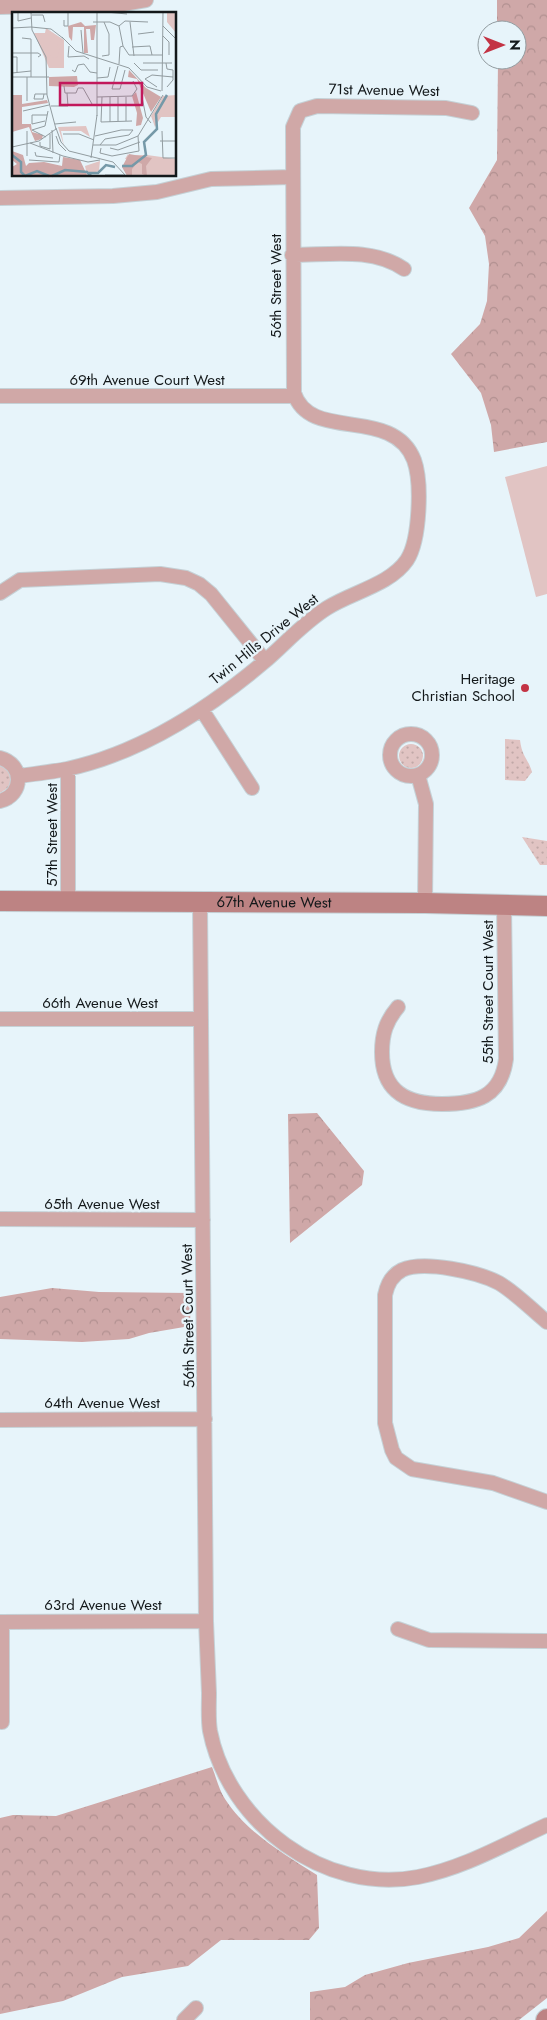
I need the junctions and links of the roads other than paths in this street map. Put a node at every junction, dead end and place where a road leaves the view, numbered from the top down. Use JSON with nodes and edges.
{"nodes":[{"id":1,"x":146,"y":0,"type":"edge"},
{"id":2,"x":0,"y":7,"type":"edge"},
{"id":3,"x":298,"y":113,"type":"joint"},
{"id":4,"x":472,"y":113,"type":"dead end"},
{"id":5,"x":292,"y":177,"type":"junction"},
{"id":6,"x":0,"y":198,"type":"edge"},
{"id":7,"x":292,"y":255,"type":"junction"},
{"id":8,"x":404,"y":270,"type":"dead end"},
{"id":9,"x":0,"y":396,"type":"edge"},
{"id":10,"x":295,"y":396,"type":"junction"},
{"id":11,"x":0,"y":593,"type":"edge"},
{"id":12,"x":265,"y":661,"type":"junction"},
{"id":13,"x":202,"y":710,"type":"junction"},
{"id":14,"x":0,"y":758,"type":"edge"},
{"id":15,"x":68,"y":768,"type":"junction"},
{"id":16,"x":418,"y":775,"type":"dead end"},
{"id":17,"x":18,"y":776,"type":"junction"},
{"id":18,"x":252,"y":788,"type":"dead end"},
{"id":19,"x":0,"y":801,"type":"edge"},
{"id":20,"x":0,"y":901,"type":"edge"},
{"id":21,"x":68,"y":902,"type":"junction"},
{"id":22,"x":200,"y":903,"type":"junction"},
{"id":23,"x":425,"y":903,"type":"junction"},
{"id":24,"x":504,"y":906,"type":"junction"},
{"id":25,"x":547,"y":906,"type":"edge"},
{"id":26,"x":398,"y":1007,"type":"dead end"},
{"id":27,"x":0,"y":1019,"type":"edge"},
{"id":28,"x":201,"y":1019,"type":"junction"},
{"id":29,"x":0,"y":1219,"type":"edge"},
{"id":30,"x":203,"y":1220,"type":"junction"},
{"id":31,"x":547,"y":1322,"type":"edge"},
{"id":32,"x":205,"y":1419,"type":"junction"},
{"id":33,"x":0,"y":1420,"type":"edge"},
{"id":34,"x":547,"y":1502,"type":"edge"},
{"id":35,"x":206,"y":1621,"type":"junction"},
{"id":36,"x":1,"y":1622,"type":"edge"},
{"id":37,"x":398,"y":1629,"type":"dead end"},
{"id":38,"x":547,"y":1640,"type":"edge"},
{"id":39,"x":2,"y":1722,"type":"dead end"},
{"id":40,"x":547,"y":1825,"type":"edge"},
{"id":41,"x":196,"y":2008,"type":"dead end"},
{"id":42,"x":184,"y":2020,"type":"edge"}],
"edges":[{"from":1,"to":2,"type":"street"},
{"from":3,"to":4,"type":"street","name":"71st Avenue West"},
{"from":3,"to":5,"type":"street","name":"56th Street West"},
{"from":5,"to":6,"type":"street"},
{"from":5,"to":7,"type":"street","name":"56th Street West"},
{"from":7,"to":8,"type":"street"},
{"from":7,"to":10,"type":"street","name":"56th Street West"},
{"from":9,"to":10,"type":"street","name":"69th Avenue Court West"},
{"from":10,"to":12,"type":"street","name":"Twin Hills Drive West"},
{"from":11,"to":12,"type":"street"},
{"from":12,"to":13,"type":"street","name":"Twin Hills Drive West"},
{"from":13,"to":15,"type":"street","name":"Twin Hills Drive West"},
{"from":13,"to":18,"type":"street"},
{"from":14,"to":17,"type":"street"},
{"from":15,"to":17,"type":"street","name":"Twin Hills Drive West"},
{"from":15,"to":21,"type":"street","name":"57th Street West"},
{"from":16,"to":23,"type":"street"},
{"from":17,"to":19,"type":"street"},
{"from":20,"to":21,"type":"street","name":"67th Avenue West"},
{"from":21,"to":22,"type":"street","name":"67th Avenue West"},
{"from":22,"to":23,"type":"street","name":"67th Avenue West"},
{"from":22,"to":28,"type":"street","name":"56th Street Court West"},
{"from":23,"to":24,"type":"street","name":"67th Avenue West"},
{"from":24,"to":25,"type":"street","name":"67th Avenue West"},
{"from":24,"to":26,"type":"street","name":"55th Street Court West"},
{"from":27,"to":28,"type":"street","name":"66th Avenue West"},
{"from":28,"to":30,"type":"street","name":"56th Street Court West"},
{"from":29,"to":30,"type":"street","name":"65th Avenue West"},
{"from":30,"to":32,"type":"street","name":"56th Street Court West"},
{"from":31,"to":34,"type":"street"},
{"from":32,"to":33,"type":"street","name":"64th Avenue West"},
{"from":32,"to":35,"type":"street","name":"56th Street Court West"},
{"from":35,"to":36,"type":"street","name":"63rd Avenue West"},
{"from":35,"to":40,"type":"street","name":"56th Street Court West"},
{"from":36,"to":39,"type":"street"},
{"from":37,"to":38,"type":"street"},
{"from":41,"to":42,"type":"street"}]}
